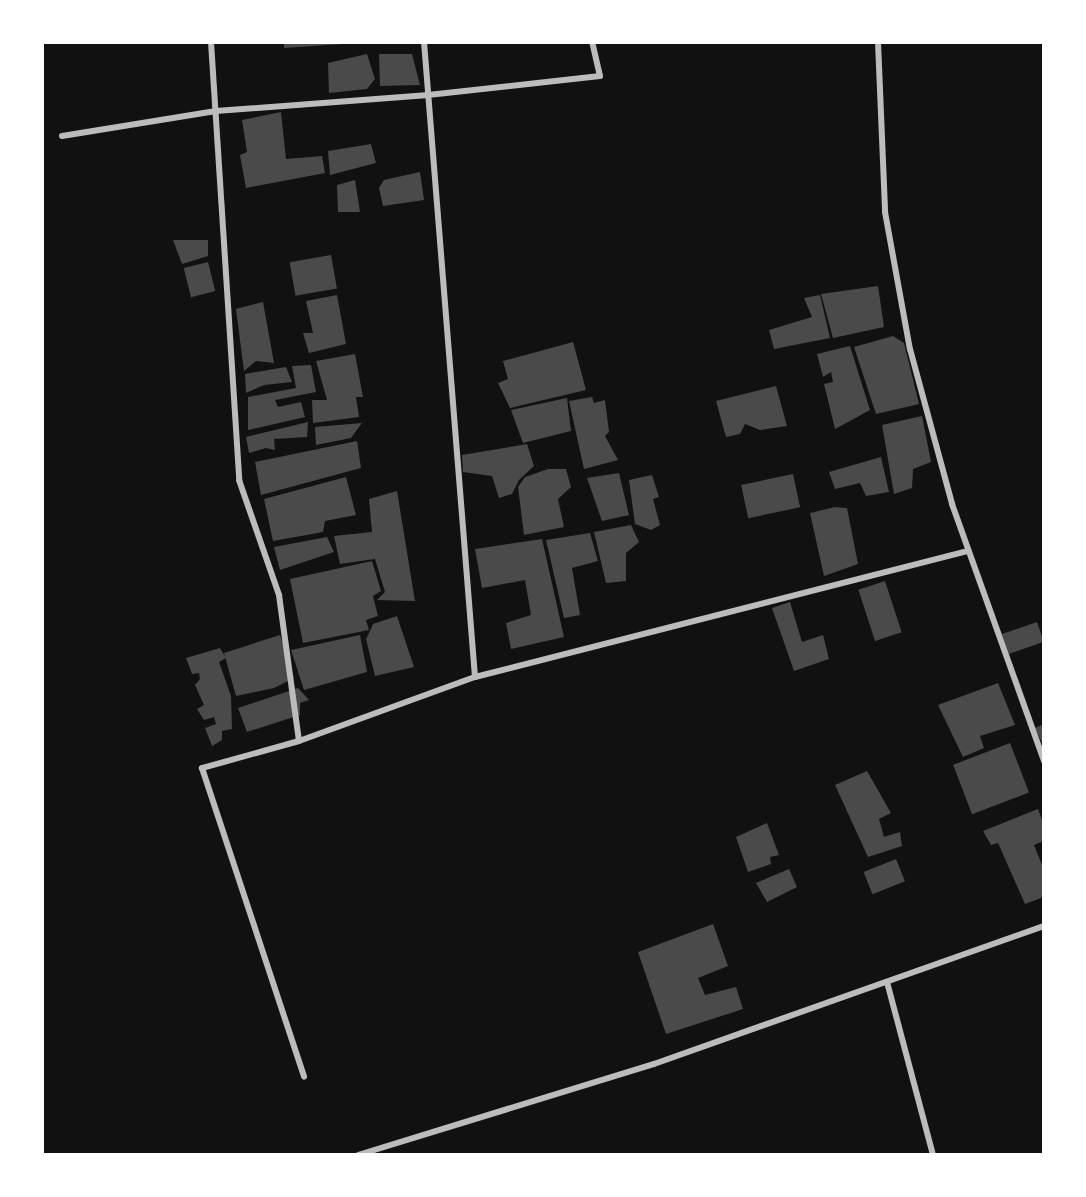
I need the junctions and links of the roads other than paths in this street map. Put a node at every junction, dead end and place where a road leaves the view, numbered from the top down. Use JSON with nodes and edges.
{"nodes":[{"id":1,"x":211,"y":42,"type":"edge"},
{"id":2,"x":424,"y":42,"type":"edge"},
{"id":3,"x":592,"y":42,"type":"edge"},
{"id":4,"x":878,"y":42,"type":"edge"},
{"id":5,"x":428,"y":95,"type":"junction"},
{"id":6,"x":216,"y":111,"type":"junction"},
{"id":7,"x":62,"y":136,"type":"dead end"},
{"id":8,"x":968,"y":551,"type":"junction"},
{"id":9,"x":475,"y":677,"type":"junction"},
{"id":10,"x":299,"y":741,"type":"junction"},
{"id":11,"x":1044,"y":761,"type":"edge"},
{"id":12,"x":1044,"y":926,"type":"edge"},
{"id":13,"x":887,"y":982,"type":"junction"},
{"id":14,"x":304,"y":1077,"type":"dead end"},
{"id":15,"x":358,"y":1155,"type":"edge"},
{"id":16,"x":933,"y":1155,"type":"edge"}],
"edges":[{"from":1,"to":6,"type":"street"},
{"from":2,"to":5,"type":"street"},
{"from":3,"to":5,"type":"street"},
{"from":4,"to":8,"type":"street"},
{"from":5,"to":6,"type":"street"},
{"from":5,"to":9,"type":"street"},
{"from":6,"to":7,"type":"street"},
{"from":6,"to":10,"type":"street"},
{"from":8,"to":9,"type":"street"},
{"from":8,"to":11,"type":"street"},
{"from":9,"to":10,"type":"street"},
{"from":10,"to":14,"type":"street"},
{"from":12,"to":13,"type":"street"},
{"from":13,"to":15,"type":"street"},
{"from":13,"to":16,"type":"street"}]}
